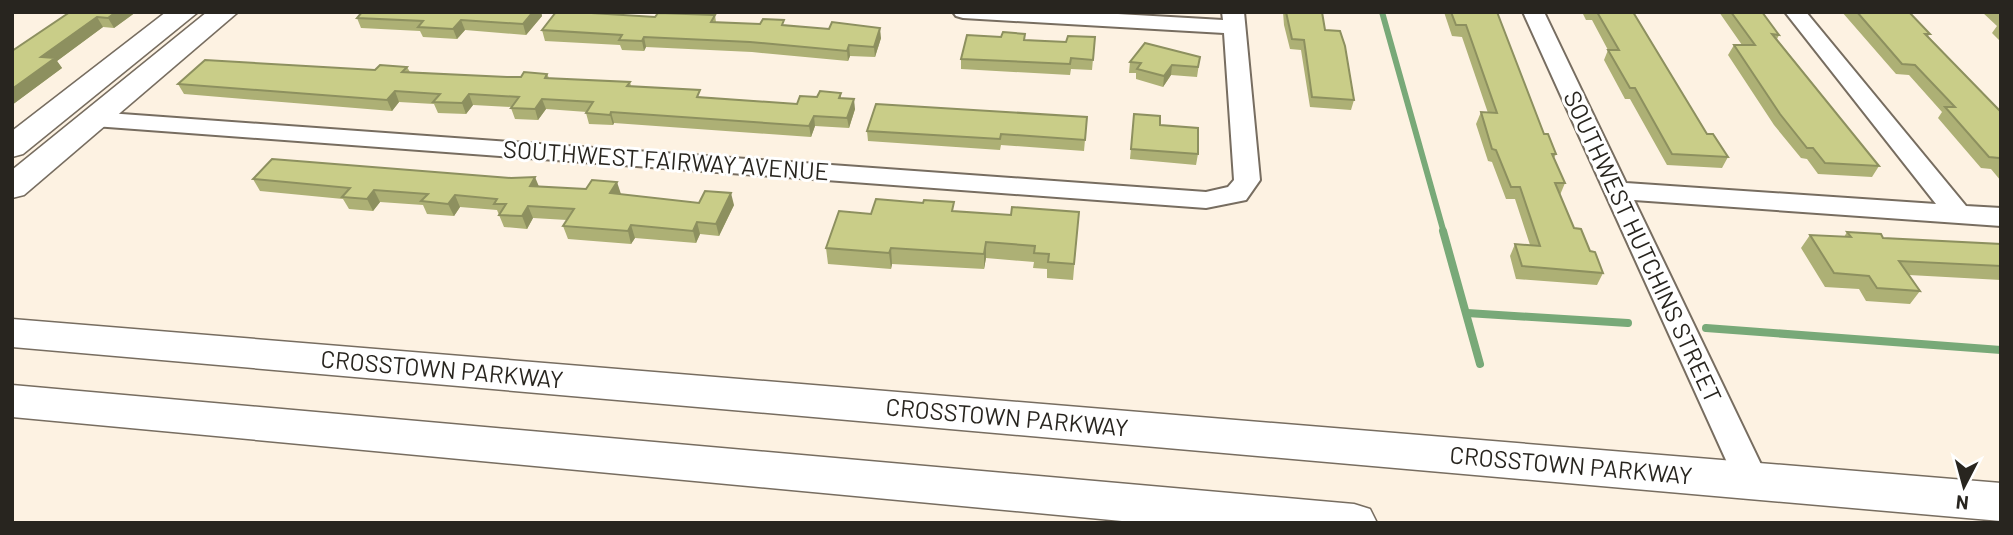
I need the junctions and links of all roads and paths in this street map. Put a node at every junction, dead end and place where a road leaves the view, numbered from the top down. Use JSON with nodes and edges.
{"nodes":[{"id":1,"x":184,"y":12,"type":"edge"},
{"id":2,"x":224,"y":12,"type":"edge"},
{"id":3,"x":963,"y":12,"type":"edge"},
{"id":4,"x":1533,"y":12,"type":"edge"},
{"id":5,"x":1795,"y":12,"type":"edge"},
{"id":6,"x":1233,"y":20,"type":"edge"},
{"id":7,"x":94,"y":119,"type":"junction"},
{"id":8,"x":12,"y":147,"type":"edge"},
{"id":9,"x":12,"y":187,"type":"edge"},
{"id":10,"x":1617,"y":191,"type":"junction"},
{"id":11,"x":1958,"y":214,"type":"junction"},
{"id":12,"x":2001,"y":217,"type":"edge"},
{"id":13,"x":12,"y":333,"type":"edge"},
{"id":14,"x":12,"y":401,"type":"edge"},
{"id":15,"x":1752,"y":481,"type":"junction"},
{"id":16,"x":2001,"y":502,"type":"edge"},
{"id":17,"x":1354,"y":523,"type":"edge"}],
"edges":[{"from":1,"to":8,"type":"main road"},
{"from":2,"to":7,"type":"main road"},
{"from":3,"to":6,"type":"street"},
{"from":4,"to":10,"type":"street","name":"SOUTHWEST HUTCHINS STREET"},
{"from":5,"to":11,"type":"street"},
{"from":6,"to":7,"type":"street","name":"SOUTHWEST FAIRWAY AVENUE"},
{"from":7,"to":9,"type":"main road"},
{"from":10,"to":11,"type":"street"},
{"from":10,"to":15,"type":"street","name":"SOUTHWEST HUTCHINS STREET"},
{"from":11,"to":12,"type":"street"},
{"from":13,"to":15,"type":"main road","name":"CROSSTOWN PARKWAY"},
{"from":14,"to":17,"type":"main road"},
{"from":15,"to":16,"type":"main road","name":"CROSSTOWN PARKWAY"}]}
